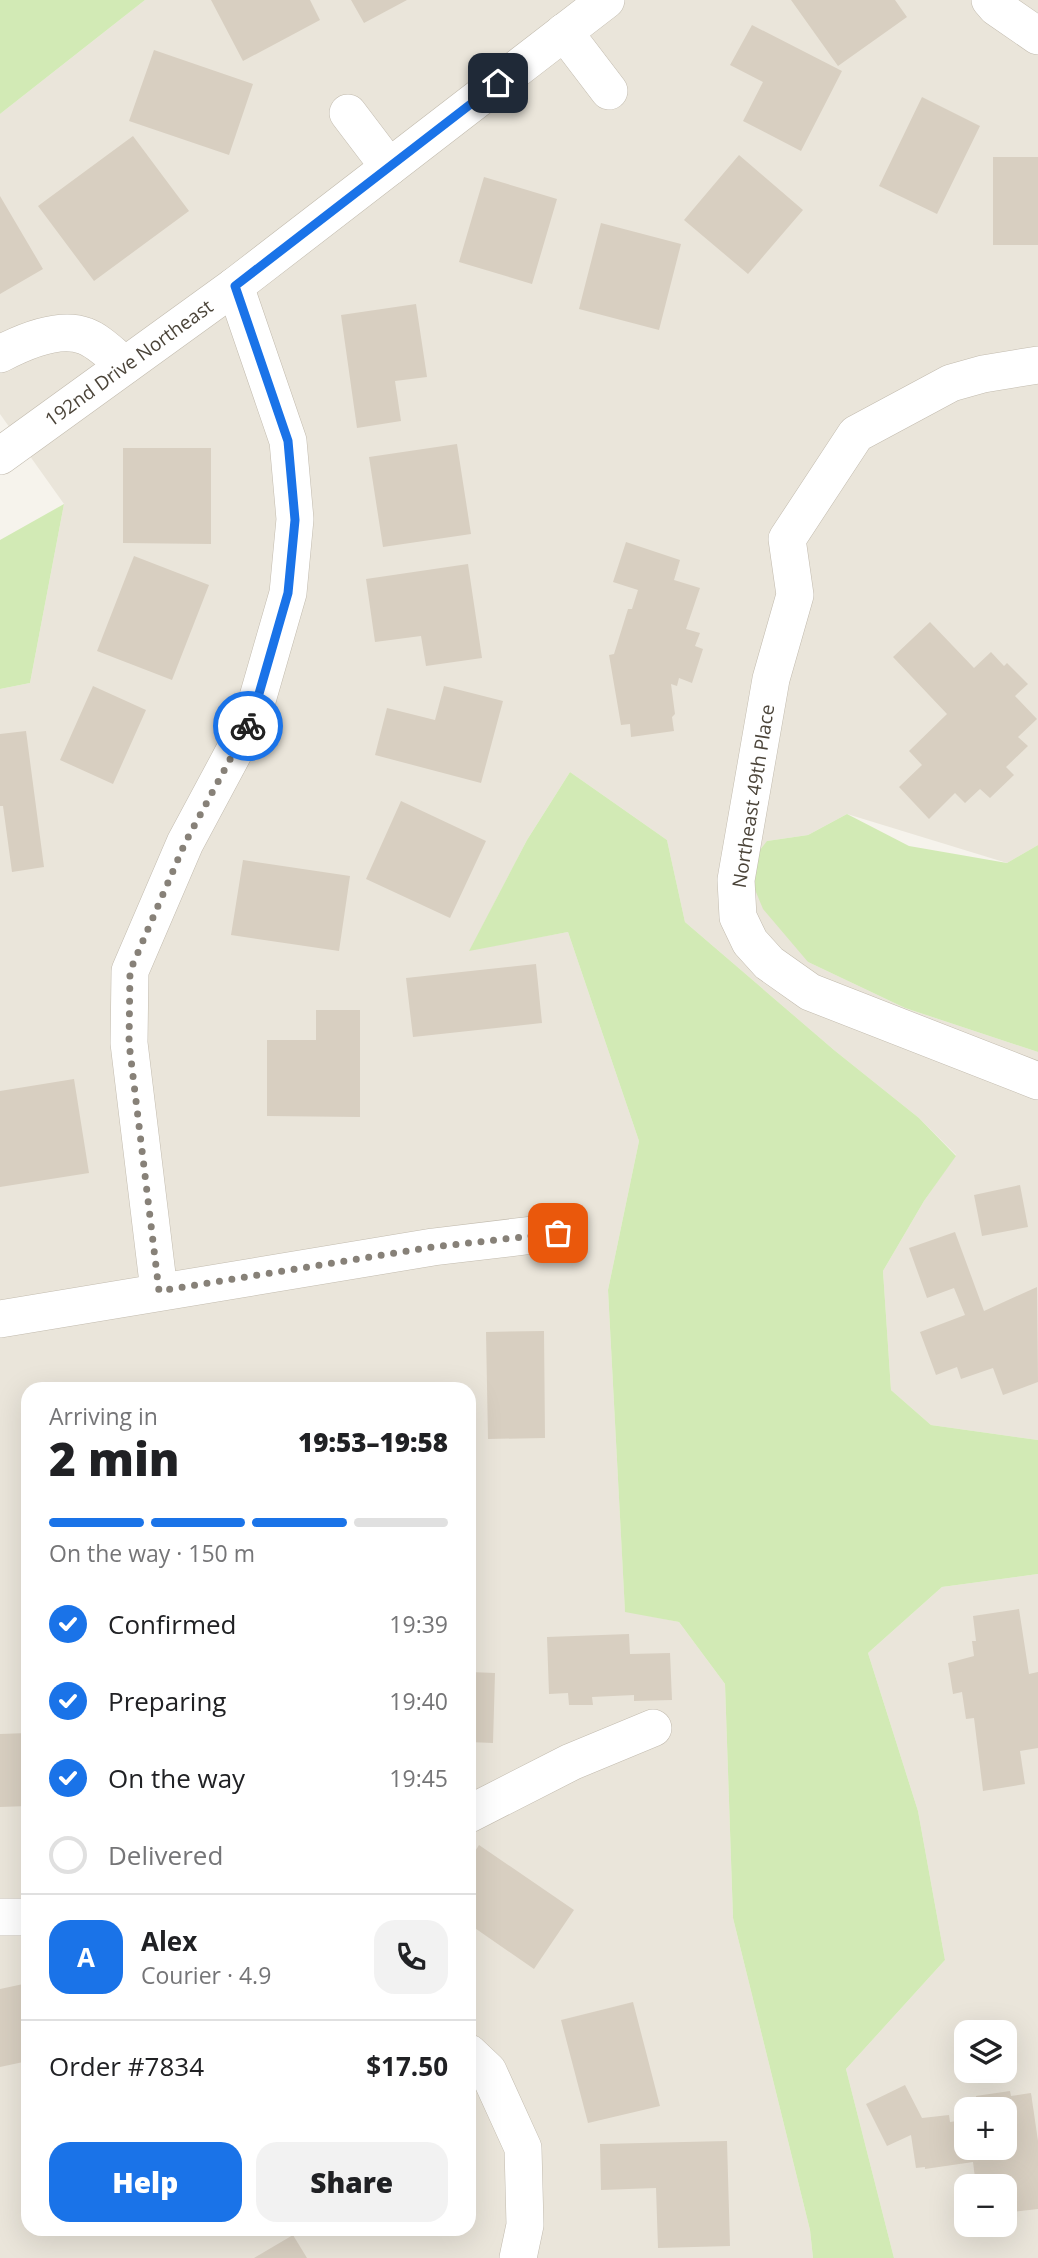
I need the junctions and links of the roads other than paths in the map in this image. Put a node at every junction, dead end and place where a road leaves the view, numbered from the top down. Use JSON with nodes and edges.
{"nodes":[{"id":1,"x":606,"y":0,"type":"edge"},
{"id":2,"x":990,"y":0,"type":"edge"},
{"id":3,"x":564,"y":32,"type":"junction"},
{"id":4,"x":1038,"y":36,"type":"edge"},
{"id":5,"x":610,"y":91,"type":"dead end"},
{"id":6,"x":348,"y":113,"type":"dead end"},
{"id":7,"x":389,"y":167,"type":"junction"},
{"id":8,"x":235,"y":286,"type":"junction"},
{"id":9,"x":0,"y":354,"type":"edge"},
{"id":10,"x":125,"y":365,"type":"junction"},
{"id":11,"x":1038,"y":365,"type":"edge"},
{"id":12,"x":0,"y":456,"type":"edge"},
{"id":13,"x":1038,"y":1081,"type":"edge"},
{"id":14,"x":558,"y":1233,"type":"dead end"},
{"id":15,"x":159,"y":1291,"type":"junction"},
{"id":16,"x":0,"y":1319,"type":"edge"},
{"id":17,"x":653,"y":1728,"type":"dead end"},
{"id":18,"x":476,"y":1810,"type":"edge"},
{"id":19,"x":476,"y":2060,"type":"edge"},
{"id":20,"x":518,"y":2258,"type":"edge"}],
"edges":[{"from":1,"to":3,"type":"street","name":"192nd Drive Northeast"},
{"from":2,"to":4,"type":"street"},
{"from":3,"to":5,"type":"street"},
{"from":3,"to":7,"type":"street","name":"192nd Drive Northeast"},
{"from":6,"to":7,"type":"street"},
{"from":7,"to":8,"type":"street","name":"192nd Drive Northeast"},
{"from":8,"to":10,"type":"street","name":"192nd Drive Northeast"},
{"from":8,"to":15,"type":"street"},
{"from":9,"to":10,"type":"street"},
{"from":10,"to":12,"type":"street","name":"192nd Drive Northeast"},
{"from":11,"to":13,"type":"street","name":"Northeast 49th Place"},
{"from":14,"to":15,"type":"street"},
{"from":15,"to":16,"type":"street"},
{"from":17,"to":18,"type":"street"},
{"from":19,"to":20,"type":"street"}]}
